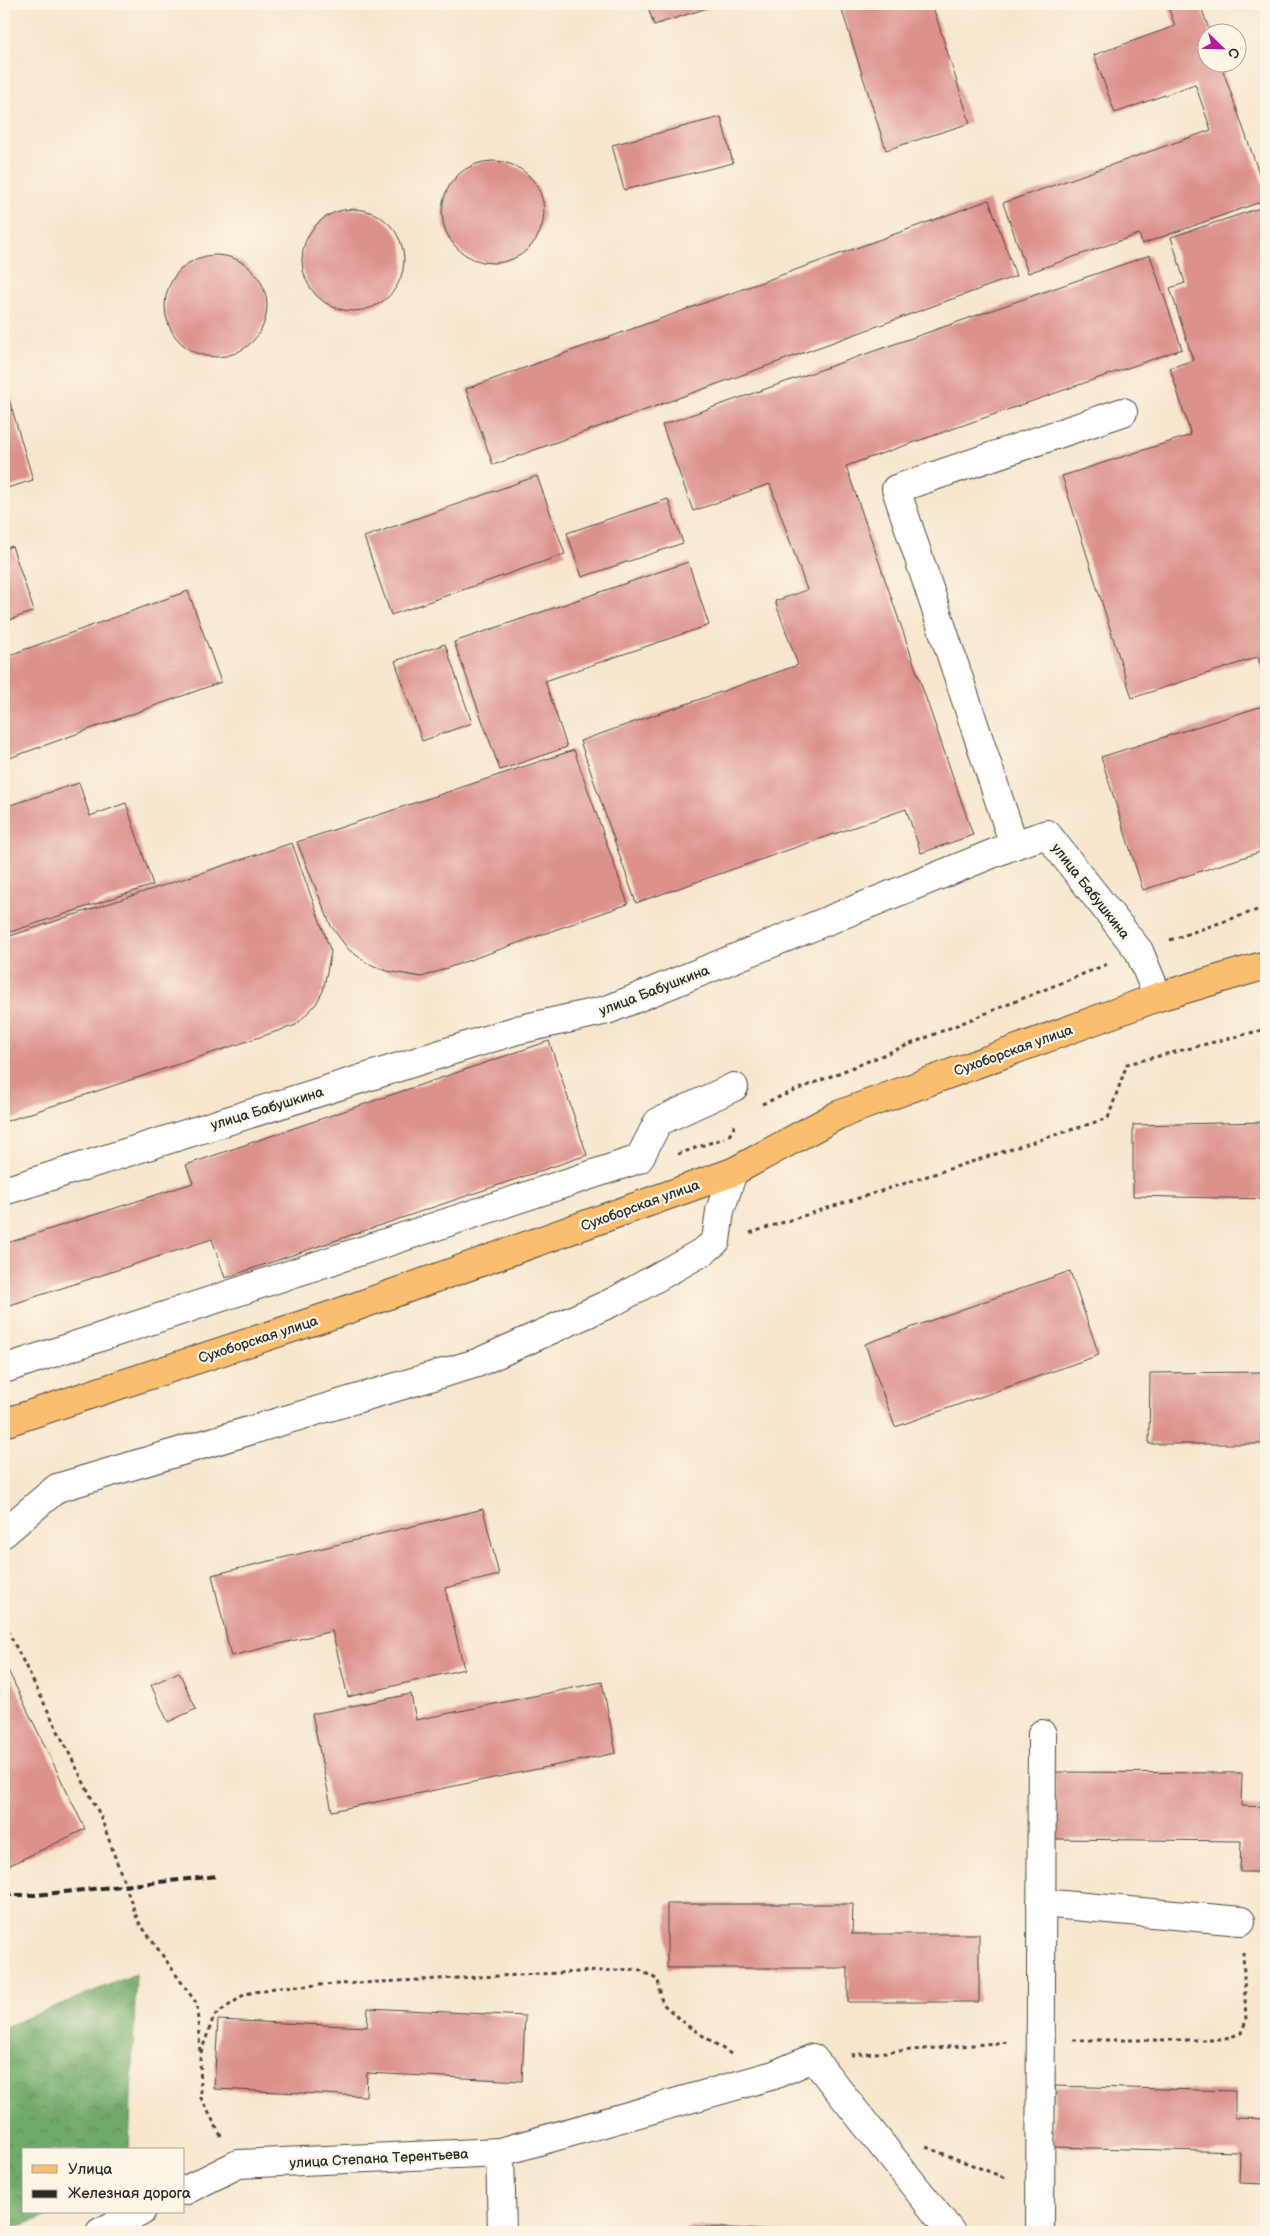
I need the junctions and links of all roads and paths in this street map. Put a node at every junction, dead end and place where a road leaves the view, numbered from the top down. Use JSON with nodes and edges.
{"nodes":[{"id":1,"x":1123,"y":412,"type":"dead end"},
{"id":2,"x":1014,"y":845,"type":"junction"},
{"id":3,"x":1266,"y":907,"type":"edge"},
{"id":4,"x":1139,"y":951,"type":"junction"},
{"id":5,"x":1266,"y":965,"type":"edge"},
{"id":6,"x":1158,"y":996,"type":"junction"},
{"id":7,"x":1266,"y":1029,"type":"edge"},
{"id":8,"x":734,"y":1087,"type":"dead end"},
{"id":9,"x":773,"y":1098,"type":"dead end"},
{"id":10,"x":733,"y":1172,"type":"junction"},
{"id":11,"x":4,"y":1191,"type":"edge"},
{"id":12,"x":716,"y":1241,"type":"junction"},
{"id":13,"x":4,"y":1368,"type":"edge"},
{"id":14,"x":4,"y":1423,"type":"edge"},
{"id":15,"x":4,"y":1533,"type":"edge"},
{"id":16,"x":4,"y":1623,"type":"edge"},
{"id":17,"x":1042,"y":1734,"type":"dead end"},
{"id":18,"x":1041,"y":1903,"type":"junction"},
{"id":19,"x":1241,"y":1921,"type":"joint"},
{"id":20,"x":1041,"y":2040,"type":"junction"},
{"id":21,"x":200,"y":2055,"type":"junction"},
{"id":22,"x":813,"y":2058,"type":"junction"},
{"id":23,"x":774,"y":2075,"type":"junction"},
{"id":24,"x":920,"y":2145,"type":"dead end"},
{"id":25,"x":500,"y":2152,"type":"junction"},
{"id":26,"x":236,"y":2165,"type":"junction"},
{"id":27,"x":185,"y":2190,"type":"edge"},
{"id":28,"x":1040,"y":2191,"type":"junction"},
{"id":29,"x":137,"y":2214,"type":"edge"},
{"id":30,"x":100,"y":2232,"type":"edge"},
{"id":31,"x":502,"y":2232,"type":"edge"},
{"id":32,"x":950,"y":2232,"type":"edge"},
{"id":33,"x":1040,"y":2232,"type":"edge"}],
"edges":[{"from":1,"to":2,"type":"street"},
{"from":2,"to":4,"type":"street","name":"улица Бабушкина"},
{"from":2,"to":11,"type":"street","name":"улица Бабушкина"},
{"from":3,"to":4,"type":"path"},
{"from":4,"to":6,"type":"street","name":"улица Бабушкина"},
{"from":4,"to":9,"type":"path"},
{"from":5,"to":6,"type":"main road","name":"Сухоборская улица"},
{"from":6,"to":10,"type":"main road","name":"Сухоборская улица"},
{"from":7,"to":12,"type":"path"},
{"from":8,"to":13,"type":"street"},
{"from":10,"to":12,"type":"street"},
{"from":10,"to":14,"type":"main road","name":"Сухоборская улица"},
{"from":12,"to":15,"type":"street"},
{"from":16,"to":21,"type":"path"},
{"from":17,"to":18,"type":"street"},
{"from":18,"to":19,"type":"street"},
{"from":18,"to":20,"type":"street"},
{"from":19,"to":20,"type":"path"},
{"from":20,"to":22,"type":"path"},
{"from":20,"to":28,"type":"street"},
{"from":21,"to":23,"type":"path"},
{"from":21,"to":26,"type":"path"},
{"from":22,"to":23,"type":"street","name":"улица Степана Терентьева"},
{"from":22,"to":32,"type":"street"},
{"from":23,"to":25,"type":"street","name":"улица Степана Терентьева"},
{"from":24,"to":28,"type":"path"},
{"from":25,"to":26,"type":"street","name":"улица Степана Терентьева"},
{"from":25,"to":31,"type":"street"},
{"from":26,"to":27,"type":"street","name":"улица Степана Терентьева"},
{"from":28,"to":33,"type":"street"},
{"from":29,"to":30,"type":"street"}]}
